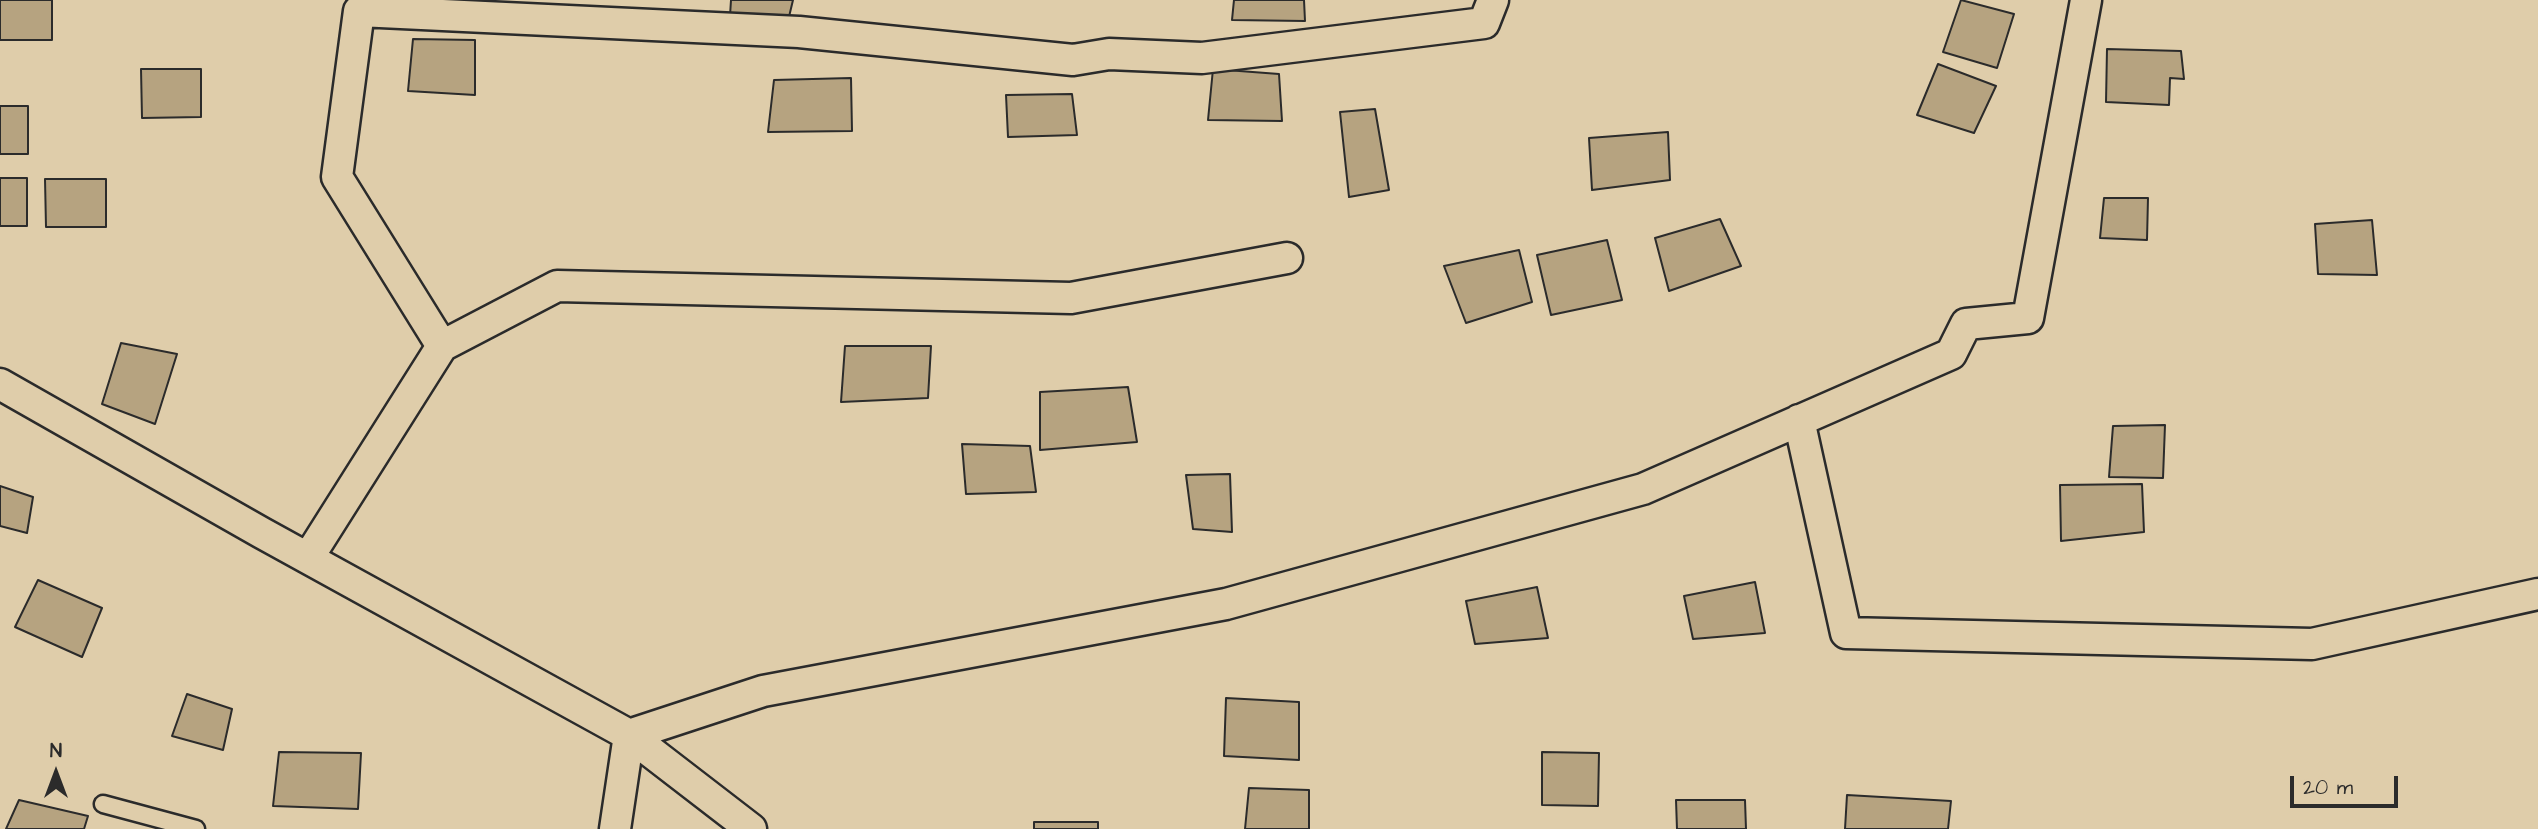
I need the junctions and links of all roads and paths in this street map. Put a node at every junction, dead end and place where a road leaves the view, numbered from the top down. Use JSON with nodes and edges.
{"nodes":[{"id":1,"x":1493,"y":0,"type":"edge"},
{"id":2,"x":2086,"y":0,"type":"edge"},
{"id":3,"x":1287,"y":258,"type":"dead end"},
{"id":4,"x":442,"y":346,"type":"junction"},
{"id":5,"x":0,"y":384,"type":"edge"},
{"id":6,"x":1799,"y":420,"type":"junction"},
{"id":7,"x":308,"y":558,"type":"junction"},
{"id":8,"x":2538,"y":594,"type":"edge"},
{"id":9,"x":629,"y":735,"type":"junction"},
{"id":10,"x":103,"y":804,"type":"dead end"},
{"id":11,"x":196,"y":829,"type":"edge"},
{"id":12,"x":605,"y":829,"type":"edge"},
{"id":13,"x":615,"y":829,"type":"edge"},
{"id":14,"x":751,"y":829,"type":"edge"}],
"edges":[{"from":1,"to":4,"type":"street"},
{"from":2,"to":6,"type":"street"},
{"from":3,"to":4,"type":"street"},
{"from":4,"to":7,"type":"street"},
{"from":5,"to":7,"type":"street"},
{"from":6,"to":8,"type":"street"},
{"from":6,"to":9,"type":"street"},
{"from":7,"to":9,"type":"street"},
{"from":9,"to":12,"type":"lane"},
{"from":9,"to":13,"type":"street"},
{"from":9,"to":14,"type":"street"},
{"from":10,"to":11,"type":"lane"}]}
